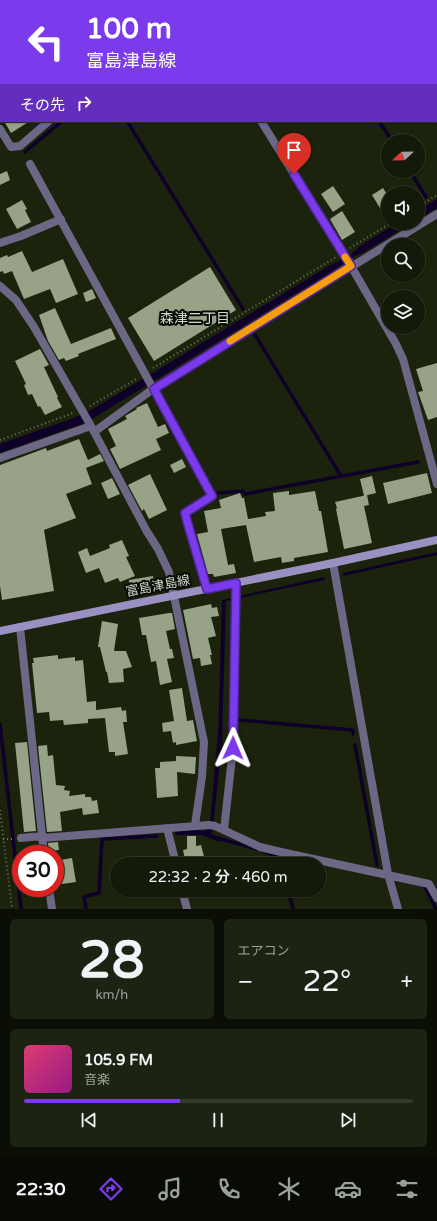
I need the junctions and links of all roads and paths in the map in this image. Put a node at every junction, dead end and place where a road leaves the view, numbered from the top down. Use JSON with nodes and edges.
{"nodes":[{"id":1,"x":48,"y":122,"type":"edge"},
{"id":2,"x":262,"y":122,"type":"edge"},
{"id":3,"x":0,"y":129,"type":"edge"},
{"id":4,"x":30,"y":164,"type":"dead end"},
{"id":5,"x":437,"y":195,"type":"edge"},
{"id":6,"x":425,"y":203,"type":"edge"},
{"id":7,"x":437,"y":214,"type":"edge"},
{"id":8,"x":61,"y":219,"type":"junction"},
{"id":9,"x":382,"y":230,"type":"edge"},
{"id":10,"x":0,"y":243,"type":"edge"},
{"id":11,"x":347,"y":259,"type":"junction"},
{"id":12,"x":0,"y":286,"type":"edge"},
{"id":13,"x":146,"y":374,"type":"junction"},
{"id":14,"x":152,"y":387,"type":"junction"},
{"id":15,"x":82,"y":411,"type":"junction"},
{"id":16,"x":91,"y":427,"type":"junction"},
{"id":17,"x":0,"y":440,"type":"edge"},
{"id":18,"x":0,"y":458,"type":"edge"},
{"id":19,"x":437,"y":484,"type":"edge"},
{"id":20,"x":437,"y":540,"type":"edge"},
{"id":21,"x":333,"y":563,"type":"junction"},
{"id":22,"x":236,"y":583,"type":"junction"},
{"id":23,"x":207,"y":589,"type":"junction"},
{"id":24,"x":174,"y":595,"type":"junction"},
{"id":25,"x":20,"y":627,"type":"junction"},
{"id":26,"x":2,"y":630,"type":"edge"},
{"id":27,"x":0,"y":810,"type":"edge"},
{"id":28,"x":195,"y":825,"type":"junction"},
{"id":29,"x":167,"y":828,"type":"junction"},
{"id":30,"x":224,"y":830,"type":"junction"},
{"id":31,"x":42,"y":837,"type":"junction"},
{"id":32,"x":22,"y":838,"type":"dead end"},
{"id":33,"x":3,"y":839,"type":"junction"},
{"id":34,"x":7,"y":839,"type":"dead end"},
{"id":35,"x":43,"y":845,"type":"edge"},
{"id":36,"x":174,"y":857,"type":"edge"},
{"id":37,"x":388,"y":874,"type":"junction"},
{"id":38,"x":50,"y":897,"type":"edge"},
{"id":39,"x":184,"y":897,"type":"edge"},
{"id":40,"x":437,"y":898,"type":"edge"},
{"id":41,"x":12,"y":909,"type":"edge"},
{"id":42,"x":52,"y":909,"type":"edge"},
{"id":43,"x":187,"y":909,"type":"edge"},
{"id":44,"x":398,"y":909,"type":"edge"}],
"edges":[{"from":1,"to":3,"type":"street"},
{"from":2,"to":11,"type":"street"},
{"from":4,"to":8,"type":"street"},
{"from":5,"to":6,"type":"path"},
{"from":7,"to":11,"type":"street"},
{"from":8,"to":10,"type":"street"},
{"from":8,"to":13,"type":"street"},
{"from":9,"to":11,"type":"path"},
{"from":11,"to":13,"type":"path"},
{"from":11,"to":14,"type":"street"},
{"from":11,"to":19,"type":"street"},
{"from":12,"to":15,"type":"street"},
{"from":13,"to":14,"type":"street"},
{"from":13,"to":15,"type":"path"},
{"from":14,"to":16,"type":"street"},
{"from":14,"to":23,"type":"street"},
{"from":15,"to":16,"type":"street"},
{"from":15,"to":17,"type":"path"},
{"from":16,"to":18,"type":"street"},
{"from":16,"to":24,"type":"street"},
{"from":20,"to":21,"type":"main road","name":"富島津島線"},
{"from":21,"to":22,"type":"main road","name":"富島津島線"},
{"from":21,"to":37,"type":"street"},
{"from":22,"to":23,"type":"main road","name":"富島津島線"},
{"from":22,"to":30,"type":"street"},
{"from":23,"to":24,"type":"main road","name":"富島津島線"},
{"from":24,"to":25,"type":"main road","name":"富島津島線"},
{"from":24,"to":28,"type":"street"},
{"from":25,"to":26,"type":"main road","name":"富島津島線"},
{"from":25,"to":31,"type":"street"},
{"from":27,"to":33,"type":"path"},
{"from":28,"to":29,"type":"street"},
{"from":28,"to":30,"type":"street"},
{"from":29,"to":31,"type":"street"},
{"from":29,"to":36,"type":"street"},
{"from":30,"to":37,"type":"street"},
{"from":31,"to":32,"type":"street"},
{"from":31,"to":35,"type":"street"},
{"from":33,"to":34,"type":"path"},
{"from":33,"to":41,"type":"path"},
{"from":37,"to":40,"type":"street"},
{"from":37,"to":44,"type":"street"},
{"from":38,"to":42,"type":"street"},
{"from":39,"to":43,"type":"street"}]}
